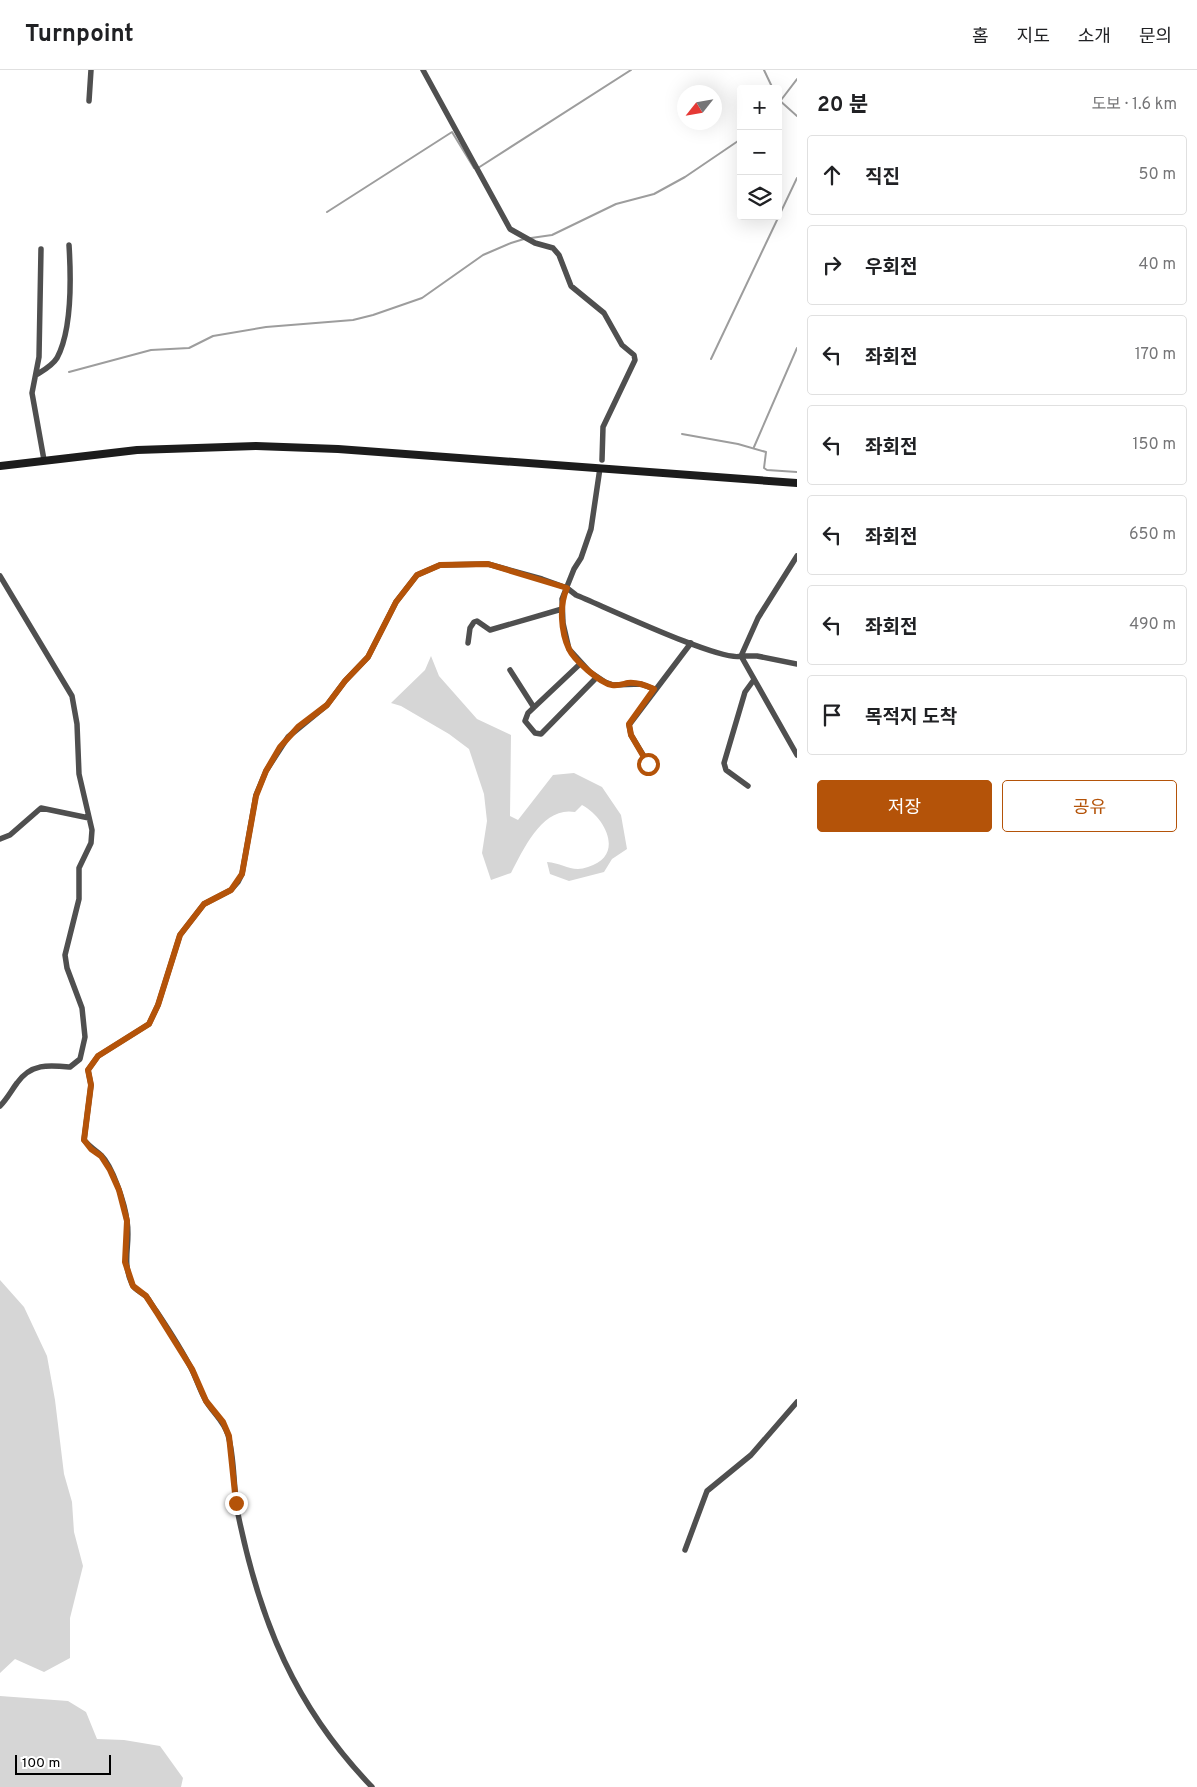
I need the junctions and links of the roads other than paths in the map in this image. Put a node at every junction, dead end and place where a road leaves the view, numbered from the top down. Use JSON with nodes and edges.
{"nodes":[{"id":1,"x":91,"y":70,"type":"edge"},
{"id":2,"x":423,"y":70,"type":"edge"},
{"id":3,"x":90,"y":100,"type":"dead end"},
{"id":4,"x":69,"y":245,"type":"dead end"},
{"id":5,"x":41,"y":249,"type":"dead end"},
{"id":6,"x":36,"y":375,"type":"junction"},
{"id":7,"x":44,"y":460,"type":"junction"},
{"id":8,"x":602,"y":460,"type":"dead end"},
{"id":9,"x":0,"y":466,"type":"edge"},
{"id":10,"x":600,"y":468,"type":"junction"},
{"id":11,"x":797,"y":483,"type":"edge"},
{"id":12,"x":797,"y":556,"type":"edge"},
{"id":13,"x":0,"y":576,"type":"edge"},
{"id":14,"x":567,"y":588,"type":"junction"},
{"id":15,"x":562,"y":609,"type":"junction"},
{"id":16,"x":468,"y":643,"type":"dead end"},
{"id":17,"x":691,"y":643,"type":"junction"},
{"id":18,"x":741,"y":656,"type":"junction"},
{"id":19,"x":582,"y":663,"type":"junction"},
{"id":20,"x":797,"y":664,"type":"edge"},
{"id":21,"x":510,"y":670,"type":"dead end"},
{"id":22,"x":597,"y":677,"type":"junction"},
{"id":23,"x":753,"y":681,"type":"junction"},
{"id":24,"x":654,"y":689,"type":"junction"},
{"id":25,"x":533,"y":706,"type":"junction"},
{"id":26,"x":797,"y":755,"type":"edge"},
{"id":27,"x":648,"y":764,"type":"dead end"},
{"id":28,"x":748,"y":786,"type":"dead end"},
{"id":29,"x":89,"y":818,"type":"junction"},
{"id":30,"x":0,"y":839,"type":"edge"},
{"id":31,"x":0,"y":1106,"type":"edge"},
{"id":32,"x":797,"y":1402,"type":"edge"},
{"id":33,"x":685,"y":1550,"type":"dead end"},
{"id":34,"x":372,"y":1787,"type":"edge"}],
"edges":[{"from":1,"to":3,"type":"street"},
{"from":2,"to":8,"type":"street"},
{"from":4,"to":6,"type":"street"},
{"from":5,"to":6,"type":"street"},
{"from":6,"to":7,"type":"street"},
{"from":7,"to":9,"type":"main road"},
{"from":7,"to":10,"type":"main road"},
{"from":10,"to":11,"type":"main road"},
{"from":10,"to":14,"type":"street"},
{"from":12,"to":18,"type":"street"},
{"from":13,"to":29,"type":"street"},
{"from":14,"to":15,"type":"street"},
{"from":14,"to":17,"type":"street"},
{"from":14,"to":34,"type":"street"},
{"from":15,"to":16,"type":"street"},
{"from":15,"to":19,"type":"street"},
{"from":17,"to":18,"type":"street"},
{"from":17,"to":24,"type":"street"},
{"from":18,"to":20,"type":"street"},
{"from":18,"to":23,"type":"street"},
{"from":19,"to":22,"type":"street"},
{"from":19,"to":25,"type":"street"},
{"from":21,"to":25,"type":"street"},
{"from":22,"to":24,"type":"street"},
{"from":22,"to":25,"type":"street"},
{"from":23,"to":26,"type":"street"},
{"from":23,"to":28,"type":"street"},
{"from":24,"to":27,"type":"street"},
{"from":29,"to":30,"type":"street"},
{"from":29,"to":31,"type":"street"},
{"from":32,"to":33,"type":"street"}]}
